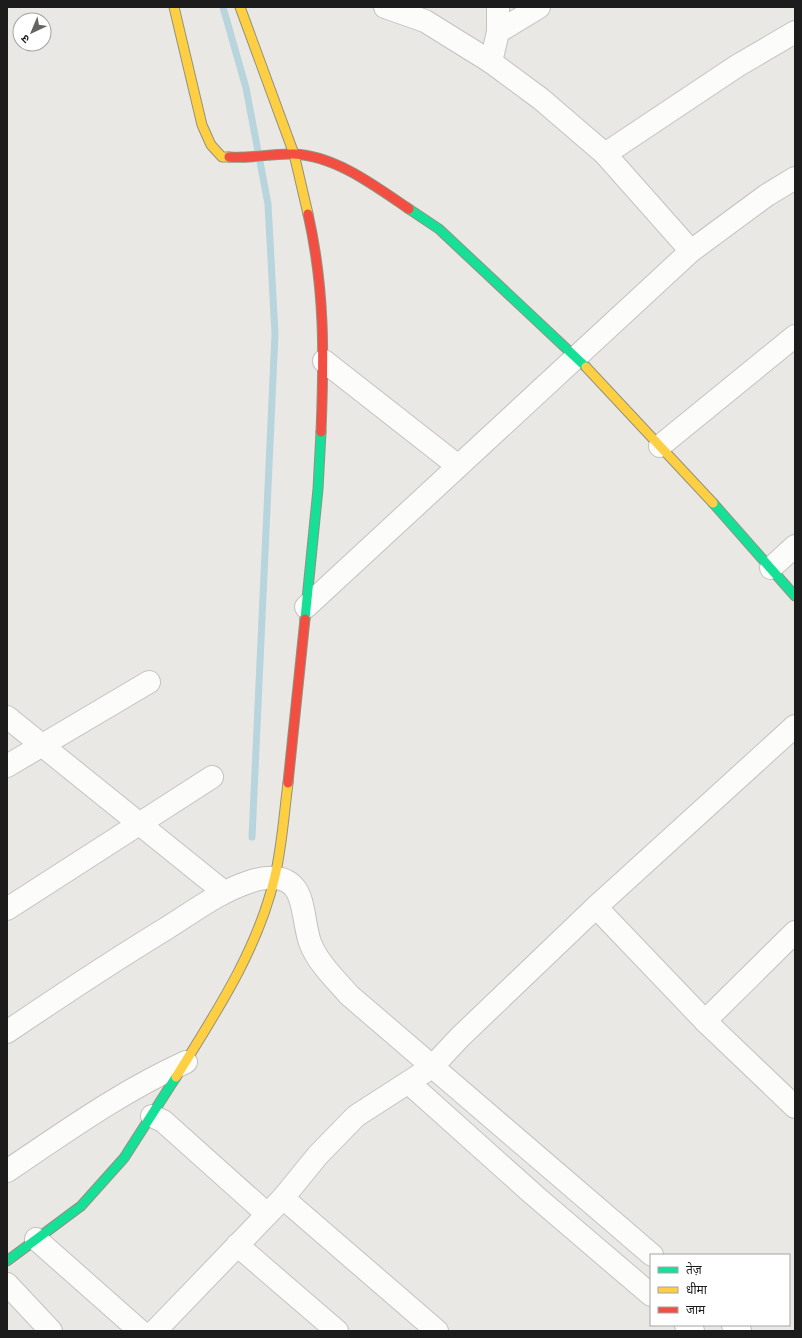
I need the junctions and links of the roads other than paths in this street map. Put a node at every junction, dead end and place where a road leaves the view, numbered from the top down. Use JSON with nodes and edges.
{"nodes":[{"id":1,"x":174,"y":7,"type":"edge"},
{"id":2,"x":240,"y":7,"type":"edge"},
{"id":3,"x":385,"y":7,"type":"edge"},
{"id":4,"x":498,"y":7,"type":"edge"},
{"id":5,"x":539,"y":7,"type":"edge"},
{"id":6,"x":498,"y":32,"type":"junction"},
{"id":7,"x":795,"y":32,"type":"edge"},
{"id":8,"x":491,"y":62,"type":"junction"},
{"id":9,"x":294,"y":154,"type":"junction"},
{"id":10,"x":606,"y":154,"type":"junction"},
{"id":11,"x":795,"y":178,"type":"edge"},
{"id":12,"x":691,"y":251,"type":"junction"},
{"id":13,"x":795,"y":336,"type":"edge"},
{"id":14,"x":576,"y":356,"type":"junction"},
{"id":15,"x":324,"y":361,"type":"junction"},
{"id":16,"x":660,"y":446,"type":"junction"},
{"id":17,"x":458,"y":466,"type":"junction"},
{"id":18,"x":795,"y":546,"type":"edge"},
{"id":19,"x":771,"y":568,"type":"junction"},
{"id":20,"x":795,"y":596,"type":"edge"},
{"id":21,"x":306,"y":607,"type":"junction"},
{"id":22,"x":149,"y":682,"type":"dead end"},
{"id":23,"x":7,"y":717,"type":"edge"},
{"id":24,"x":795,"y":726,"type":"edge"},
{"id":25,"x":42,"y":745,"type":"junction"},
{"id":26,"x":7,"y":766,"type":"edge"},
{"id":27,"x":212,"y":777,"type":"dead end"},
{"id":28,"x":140,"y":824,"type":"junction"},
{"id":29,"x":275,"y":877,"type":"junction"},
{"id":30,"x":224,"y":892,"type":"junction"},
{"id":31,"x":596,"y":907,"type":"junction"},
{"id":32,"x":7,"y":910,"type":"edge"},
{"id":33,"x":795,"y":932,"type":"edge"},
{"id":34,"x":705,"y":1021,"type":"junction"},
{"id":35,"x":7,"y":1032,"type":"edge"},
{"id":36,"x":186,"y":1062,"type":"junction"},
{"id":37,"x":432,"y":1067,"type":"junction"},
{"id":38,"x":409,"y":1083,"type":"junction"},
{"id":39,"x":795,"y":1107,"type":"edge"},
{"id":40,"x":152,"y":1116,"type":"junction"},
{"id":41,"x":7,"y":1171,"type":"edge"},
{"id":42,"x":283,"y":1198,"type":"junction"},
{"id":43,"x":267,"y":1214,"type":"junction"},
{"id":44,"x":36,"y":1239,"type":"junction"},
{"id":45,"x":237,"y":1245,"type":"junction"},
{"id":46,"x":651,"y":1254,"type":"edge"},
{"id":47,"x":7,"y":1261,"type":"edge"},
{"id":48,"x":7,"y":1284,"type":"edge"},
{"id":49,"x":650,"y":1294,"type":"edge"},
{"id":50,"x":51,"y":1331,"type":"edge"},
{"id":51,"x":140,"y":1331,"type":"edge"},
{"id":52,"x":155,"y":1331,"type":"edge"},
{"id":53,"x":337,"y":1331,"type":"edge"},
{"id":54,"x":437,"y":1331,"type":"edge"}],
"edges":[{"from":1,"to":9,"type":"street"},
{"from":2,"to":9,"type":"street"},
{"from":3,"to":8,"type":"street"},
{"from":4,"to":6,"type":"street"},
{"from":5,"to":6,"type":"street"},
{"from":6,"to":8,"type":"street"},
{"from":7,"to":10,"type":"street"},
{"from":8,"to":10,"type":"street"},
{"from":9,"to":14,"type":"street"},
{"from":9,"to":15,"type":"street"},
{"from":10,"to":12,"type":"street"},
{"from":11,"to":12,"type":"street"},
{"from":12,"to":14,"type":"street"},
{"from":13,"to":16,"type":"street"},
{"from":14,"to":16,"type":"street"},
{"from":14,"to":17,"type":"street"},
{"from":15,"to":17,"type":"street"},
{"from":15,"to":21,"type":"street"},
{"from":16,"to":19,"type":"street"},
{"from":17,"to":21,"type":"street"},
{"from":18,"to":19,"type":"street"},
{"from":19,"to":20,"type":"street"},
{"from":21,"to":29,"type":"street"},
{"from":22,"to":25,"type":"street"},
{"from":23,"to":25,"type":"street"},
{"from":24,"to":31,"type":"street"},
{"from":25,"to":26,"type":"street"},
{"from":25,"to":28,"type":"street"},
{"from":27,"to":28,"type":"street"},
{"from":28,"to":30,"type":"street"},
{"from":28,"to":32,"type":"street"},
{"from":29,"to":30,"type":"street"},
{"from":29,"to":36,"type":"street"},
{"from":29,"to":37,"type":"street"},
{"from":30,"to":35,"type":"street"},
{"from":31,"to":34,"type":"street"},
{"from":31,"to":37,"type":"street"},
{"from":33,"to":34,"type":"street"},
{"from":34,"to":39,"type":"street"},
{"from":36,"to":40,"type":"street"},
{"from":36,"to":41,"type":"street"},
{"from":37,"to":38,"type":"street"},
{"from":37,"to":46,"type":"street"},
{"from":38,"to":42,"type":"street"},
{"from":38,"to":49,"type":"street"},
{"from":40,"to":43,"type":"street"},
{"from":40,"to":44,"type":"street"},
{"from":42,"to":43,"type":"street"},
{"from":42,"to":54,"type":"street"},
{"from":43,"to":45,"type":"street"},
{"from":44,"to":47,"type":"street"},
{"from":44,"to":51,"type":"street"},
{"from":45,"to":52,"type":"street"},
{"from":45,"to":53,"type":"street"},
{"from":48,"to":50,"type":"street"}]}
